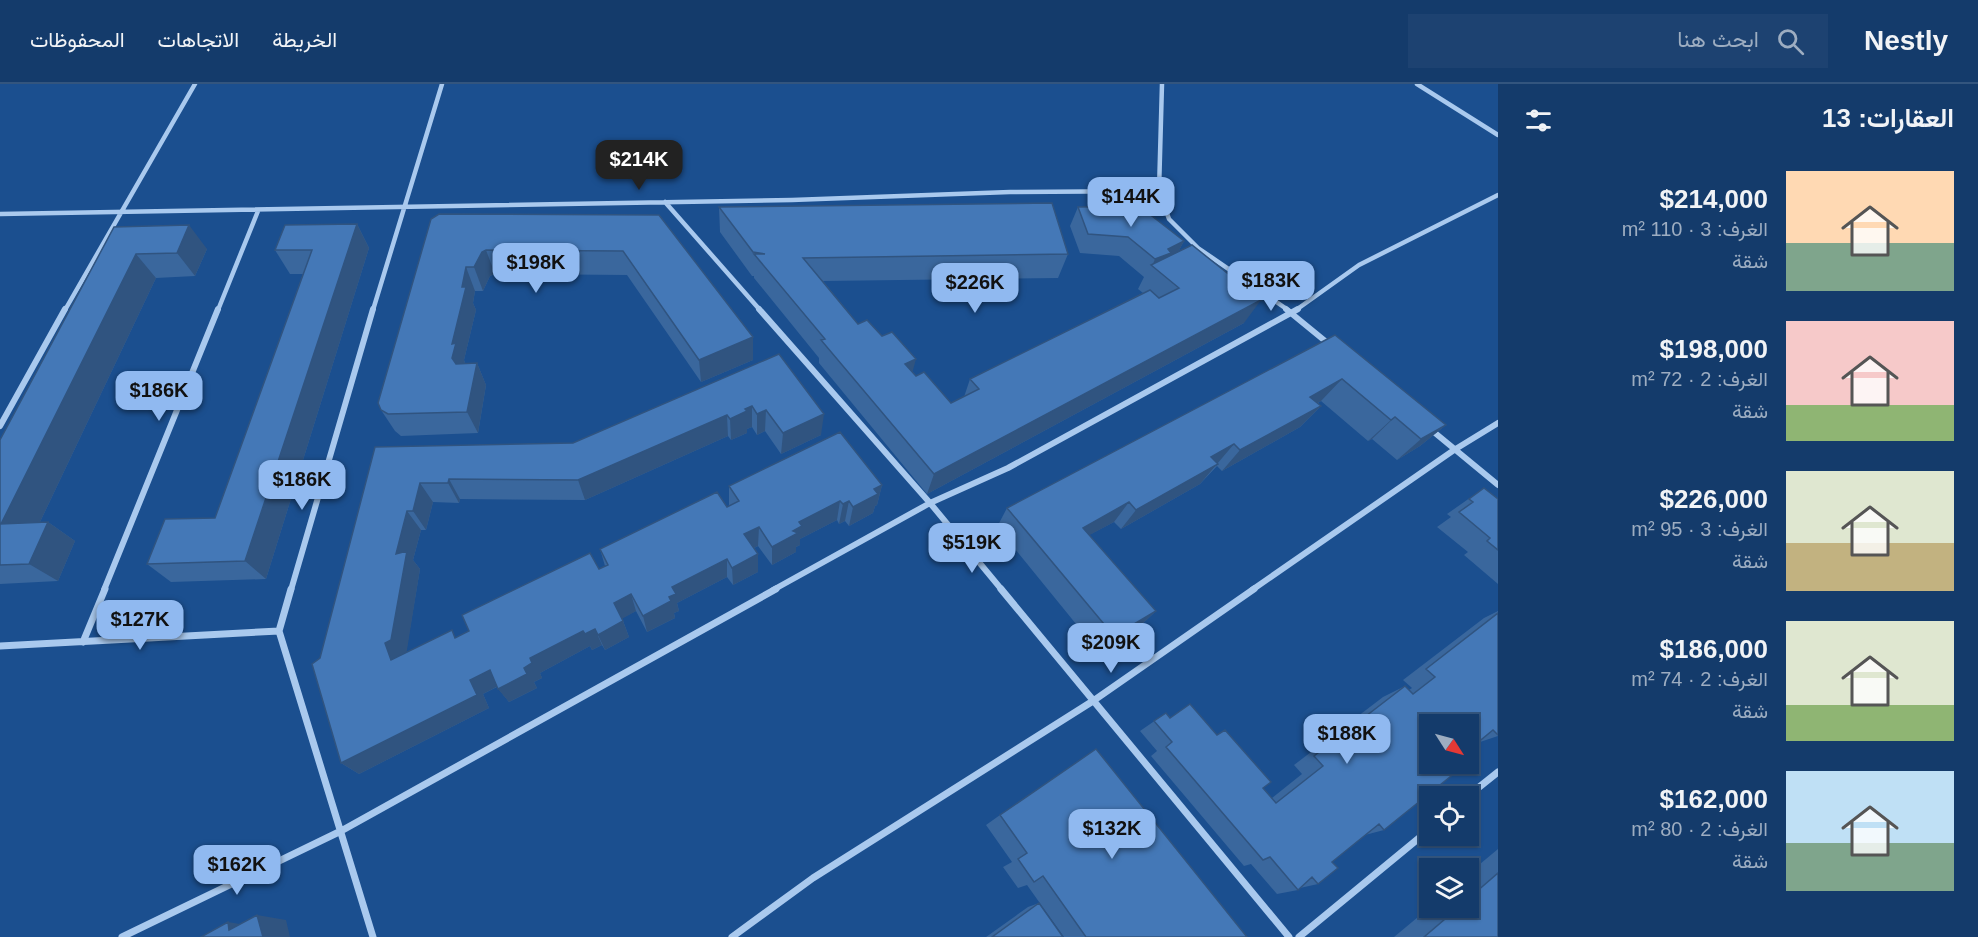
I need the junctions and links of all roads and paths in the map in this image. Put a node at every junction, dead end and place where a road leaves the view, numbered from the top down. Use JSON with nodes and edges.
{"nodes":[{"id":1,"x":195,"y":84,"type":"edge"},
{"id":2,"x":442,"y":84,"type":"edge"},
{"id":3,"x":1162,"y":84,"type":"edge"},
{"id":4,"x":1417,"y":84,"type":"edge"},
{"id":5,"x":1498,"y":135,"type":"edge"},
{"id":6,"x":1159,"y":191,"type":"junction"},
{"id":7,"x":1498,"y":195,"type":"edge"},
{"id":8,"x":665,"y":202,"type":"junction"},
{"id":9,"x":404,"y":206,"type":"junction"},
{"id":10,"x":258,"y":211,"type":"junction"},
{"id":11,"x":118,"y":213,"type":"junction"},
{"id":12,"x":0,"y":214,"type":"edge"},
{"id":13,"x":1292,"y":313,"type":"junction"},
{"id":14,"x":1337,"y":351,"type":"edge"},
{"id":15,"x":1498,"y":423,"type":"edge"},
{"id":16,"x":0,"y":426,"type":"edge"},
{"id":17,"x":1427,"y":427,"type":"edge"},
{"id":18,"x":1454,"y":450,"type":"junction"},
{"id":19,"x":1498,"y":485,"type":"edge"},
{"id":20,"x":930,"y":503,"type":"junction"},
{"id":21,"x":279,"y":632,"type":"junction"},
{"id":22,"x":83,"y":642,"type":"junction"},
{"id":23,"x":0,"y":646,"type":"edge"},
{"id":24,"x":1093,"y":701,"type":"junction"},
{"id":25,"x":1498,"y":772,"type":"edge"},
{"id":26,"x":1479,"y":787,"type":"edge"},
{"id":27,"x":341,"y":831,"type":"junction"},
{"id":28,"x":1419,"y":838,"type":"edge"},
{"id":29,"x":122,"y":937,"type":"edge"},
{"id":30,"x":373,"y":937,"type":"edge"},
{"id":31,"x":732,"y":937,"type":"edge"},
{"id":32,"x":1289,"y":937,"type":"edge"},
{"id":33,"x":1299,"y":937,"type":"edge"}],
"edges":[{"from":1,"to":11,"type":"street"},
{"from":2,"to":9,"type":"street"},
{"from":3,"to":6,"type":"street"},
{"from":4,"to":5,"type":"street"},
{"from":6,"to":8,"type":"street"},
{"from":6,"to":13,"type":"street"},
{"from":7,"to":13,"type":"street"},
{"from":8,"to":9,"type":"street"},
{"from":8,"to":20,"type":"street"},
{"from":9,"to":10,"type":"street"},
{"from":9,"to":21,"type":"street"},
{"from":10,"to":11,"type":"street"},
{"from":10,"to":22,"type":"street"},
{"from":11,"to":12,"type":"street"},
{"from":11,"to":16,"type":"street"},
{"from":13,"to":14,"type":"street"},
{"from":13,"to":20,"type":"street"},
{"from":15,"to":18,"type":"street"},
{"from":17,"to":18,"type":"street"},
{"from":18,"to":19,"type":"street"},
{"from":18,"to":24,"type":"street"},
{"from":20,"to":24,"type":"street"},
{"from":20,"to":27,"type":"street"},
{"from":21,"to":22,"type":"street"},
{"from":21,"to":27,"type":"street"},
{"from":22,"to":23,"type":"street"},
{"from":24,"to":31,"type":"street"},
{"from":24,"to":32,"type":"street"},
{"from":25,"to":26,"type":"street"},
{"from":27,"to":29,"type":"street"},
{"from":27,"to":30,"type":"street"},
{"from":28,"to":33,"type":"street"}]}
